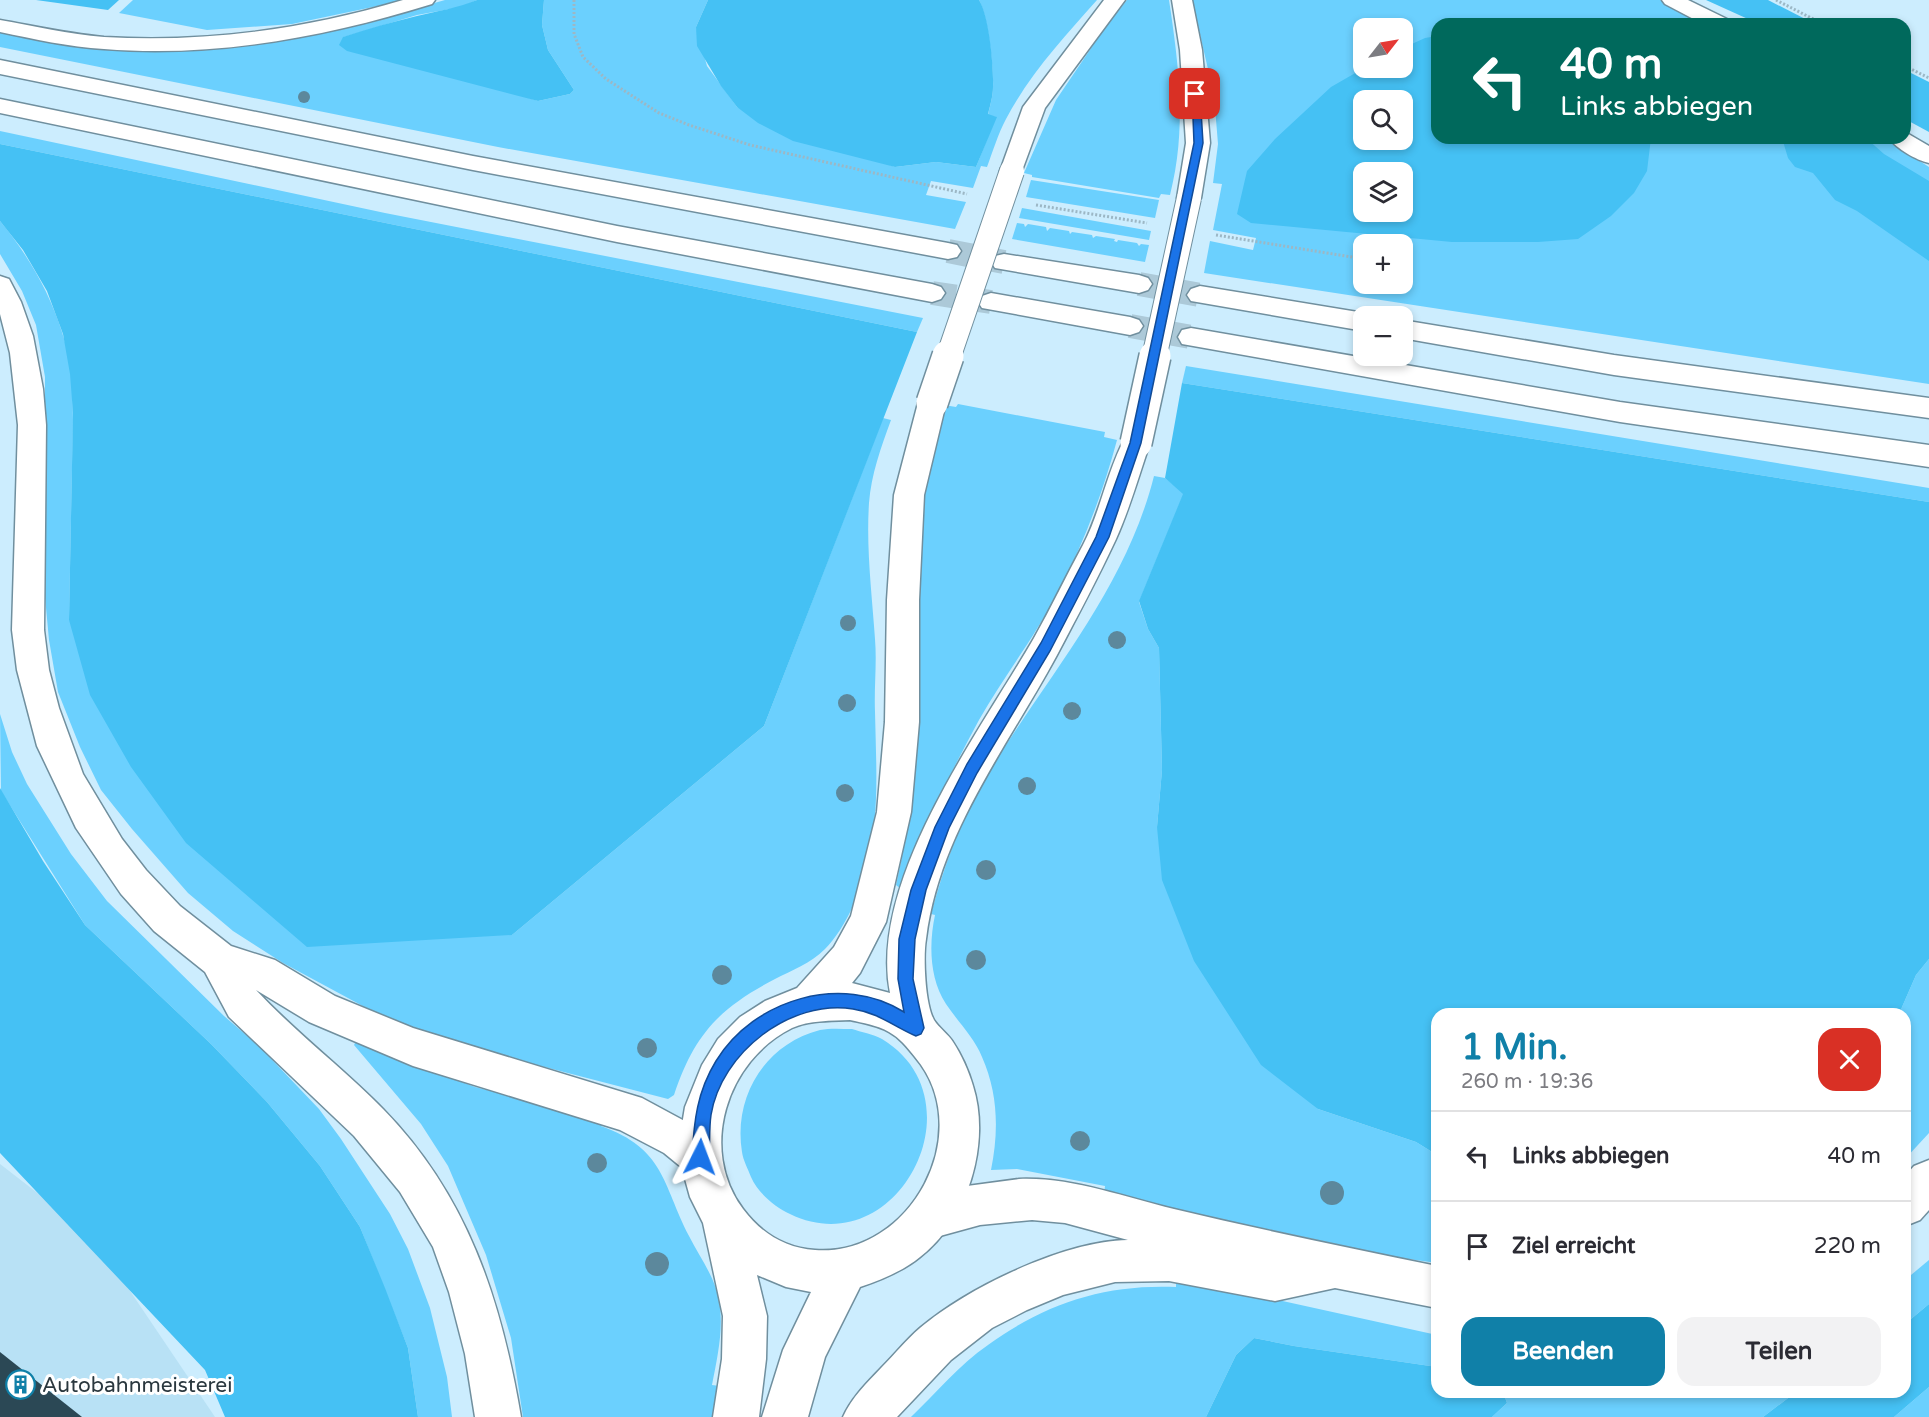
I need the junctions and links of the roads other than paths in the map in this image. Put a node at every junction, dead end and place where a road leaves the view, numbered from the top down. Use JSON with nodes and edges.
{"nodes":[{"id":1,"x":426,"y":0,"type":"edge"},
{"id":2,"x":1115,"y":0,"type":"edge"},
{"id":3,"x":1182,"y":0,"type":"edge"},
{"id":4,"x":1672,"y":0,"type":"edge"},
{"id":5,"x":1707,"y":18,"type":"edge"},
{"id":6,"x":0,"y":26,"type":"edge"},
{"id":7,"x":0,"y":67,"type":"edge"},
{"id":8,"x":0,"y":106,"type":"edge"},
{"id":9,"x":1910,"y":144,"type":"edge"},
{"id":10,"x":1929,"y":156,"type":"edge"},
{"id":11,"x":948,"y":251,"type":"tunnel mouth"},
{"id":12,"x":1004,"y":262,"type":"tunnel mouth"},
{"id":13,"x":0,"y":285,"type":"edge"},
{"id":14,"x":1139,"y":285,"type":"tunnel mouth"},
{"id":15,"x":932,"y":292,"type":"tunnel mouth"},
{"id":16,"x":1200,"y":295,"type":"tunnel mouth"},
{"id":17,"x":991,"y":302,"type":"tunnel mouth"},
{"id":18,"x":1353,"y":320,"type":"edge"},
{"id":19,"x":1130,"y":326,"type":"tunnel mouth"},
{"id":20,"x":1413,"y":331,"type":"edge"},
{"id":21,"x":1191,"y":337,"type":"tunnel mouth"},
{"id":22,"x":1929,"y":408,"type":"edge"},
{"id":23,"x":1929,"y":456,"type":"edge"},
{"id":24,"x":219,"y":961,"type":"junction"},
{"id":25,"x":809,"y":1003,"type":"junction"},
{"id":26,"x":916,"y":1028,"type":"junction"},
{"id":27,"x":700,"y":1157,"type":"junction"},
{"id":28,"x":1929,"y":1181,"type":"edge"},
{"id":29,"x":1911,"y":1199,"type":"edge"},
{"id":30,"x":721,"y":1217,"type":"junction"},
{"id":31,"x":929,"y":1218,"type":"junction"},
{"id":32,"x":1333,"y":1267,"type":"junction"},
{"id":33,"x":846,"y":1270,"type":"junction"},
{"id":34,"x":1431,"y":1286,"type":"edge"},
{"id":35,"x":498,"y":1417,"type":"edge"},
{"id":36,"x":736,"y":1417,"type":"edge"},
{"id":37,"x":785,"y":1417,"type":"edge"},
{"id":38,"x":866,"y":1417,"type":"edge"}],
"edges":[{"from":1,"to":6,"type":"main road"},
{"from":2,"to":25,"type":"main road","bridge":true},
{"from":3,"to":26,"type":"main road","bridge":true},
{"from":4,"to":5,"type":"main road"},
{"from":7,"to":11,"type":"main road"},
{"from":8,"to":15,"type":"main road"},
{"from":9,"to":10,"type":"main road"},
{"from":12,"to":14,"type":"main road"},
{"from":13,"to":24,"type":"main road"},
{"from":16,"to":18,"type":"main road"},
{"from":17,"to":19,"type":"main road"},
{"from":20,"to":22,"type":"main road"},
{"from":21,"to":23,"type":"main road"},
{"from":24,"to":27,"type":"main road"},
{"from":24,"to":35,"type":"main road"},
{"from":25,"to":26,"type":"main road"},
{"from":25,"to":27,"type":"main road"},
{"from":26,"to":31,"type":"main road"},
{"from":27,"to":30,"type":"main road"},
{"from":28,"to":29,"type":"main road"},
{"from":30,"to":33,"type":"main road"},
{"from":30,"to":36,"type":"main road"},
{"from":31,"to":32,"type":"main road"},
{"from":31,"to":33,"type":"main road"},
{"from":32,"to":34,"type":"main road"},
{"from":32,"to":38,"type":"main road"},
{"from":33,"to":37,"type":"main road"}]}
